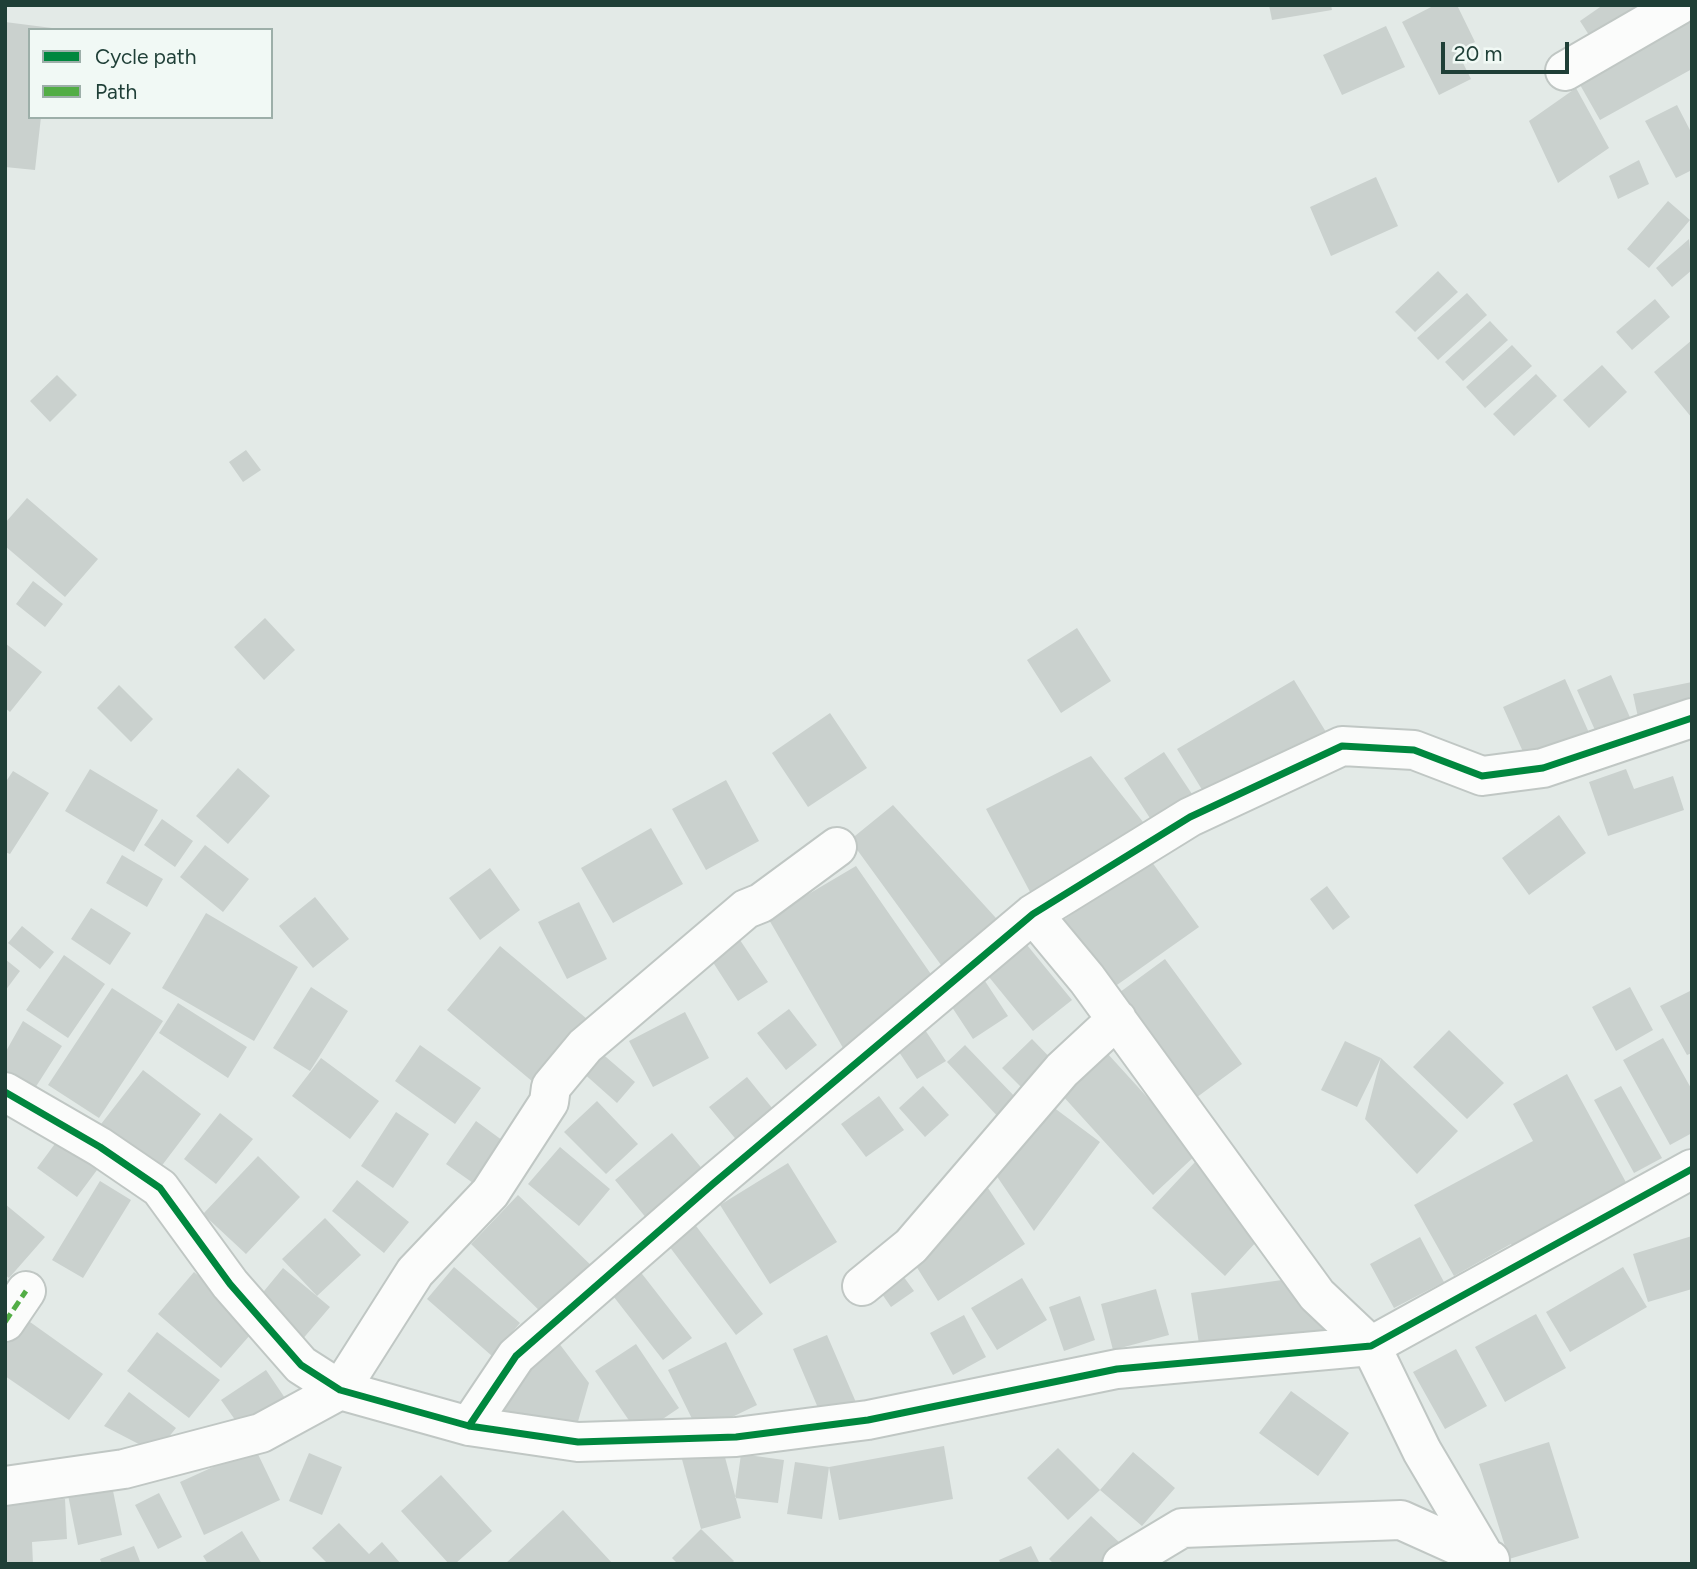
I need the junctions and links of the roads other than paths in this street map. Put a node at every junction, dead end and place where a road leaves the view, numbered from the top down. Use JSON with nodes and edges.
{"nodes":[{"id":1,"x":1679,"y":5,"type":"edge"},
{"id":2,"x":1565,"y":71,"type":"dead end"},
{"id":3,"x":1692,"y":718,"type":"edge"},
{"id":4,"x":837,"y":847,"type":"dead end"},
{"id":5,"x":1033,"y":914,"type":"junction"},
{"id":6,"x":1117,"y":1019,"type":"junction"},
{"id":7,"x":5,"y":1092,"type":"edge"},
{"id":8,"x":1692,"y":1168,"type":"edge"},
{"id":9,"x":862,"y":1286,"type":"dead end"},
{"id":10,"x":26,"y":1291,"type":"dead end"},
{"id":11,"x":5,"y":1322,"type":"edge"},
{"id":12,"x":1371,"y":1346,"type":"junction"},
{"id":13,"x":340,"y":1390,"type":"junction"},
{"id":14,"x":469,"y":1426,"type":"junction"},
{"id":15,"x":5,"y":1486,"type":"edge"},
{"id":16,"x":1489,"y":1560,"type":"edge"},
{"id":17,"x":1122,"y":1564,"type":"edge"}],
"edges":[{"from":1,"to":2,"type":"street"},
{"from":3,"to":5,"type":"street"},
{"from":4,"to":13,"type":"street"},
{"from":5,"to":6,"type":"street"},
{"from":5,"to":14,"type":"street"},
{"from":6,"to":9,"type":"street"},
{"from":6,"to":12,"type":"street"},
{"from":7,"to":13,"type":"street"},
{"from":8,"to":12,"type":"street"},
{"from":10,"to":11,"type":"street"},
{"from":12,"to":14,"type":"street"},
{"from":12,"to":16,"type":"street"},
{"from":13,"to":14,"type":"street"},
{"from":13,"to":15,"type":"street"},
{"from":16,"to":17,"type":"street"}]}
